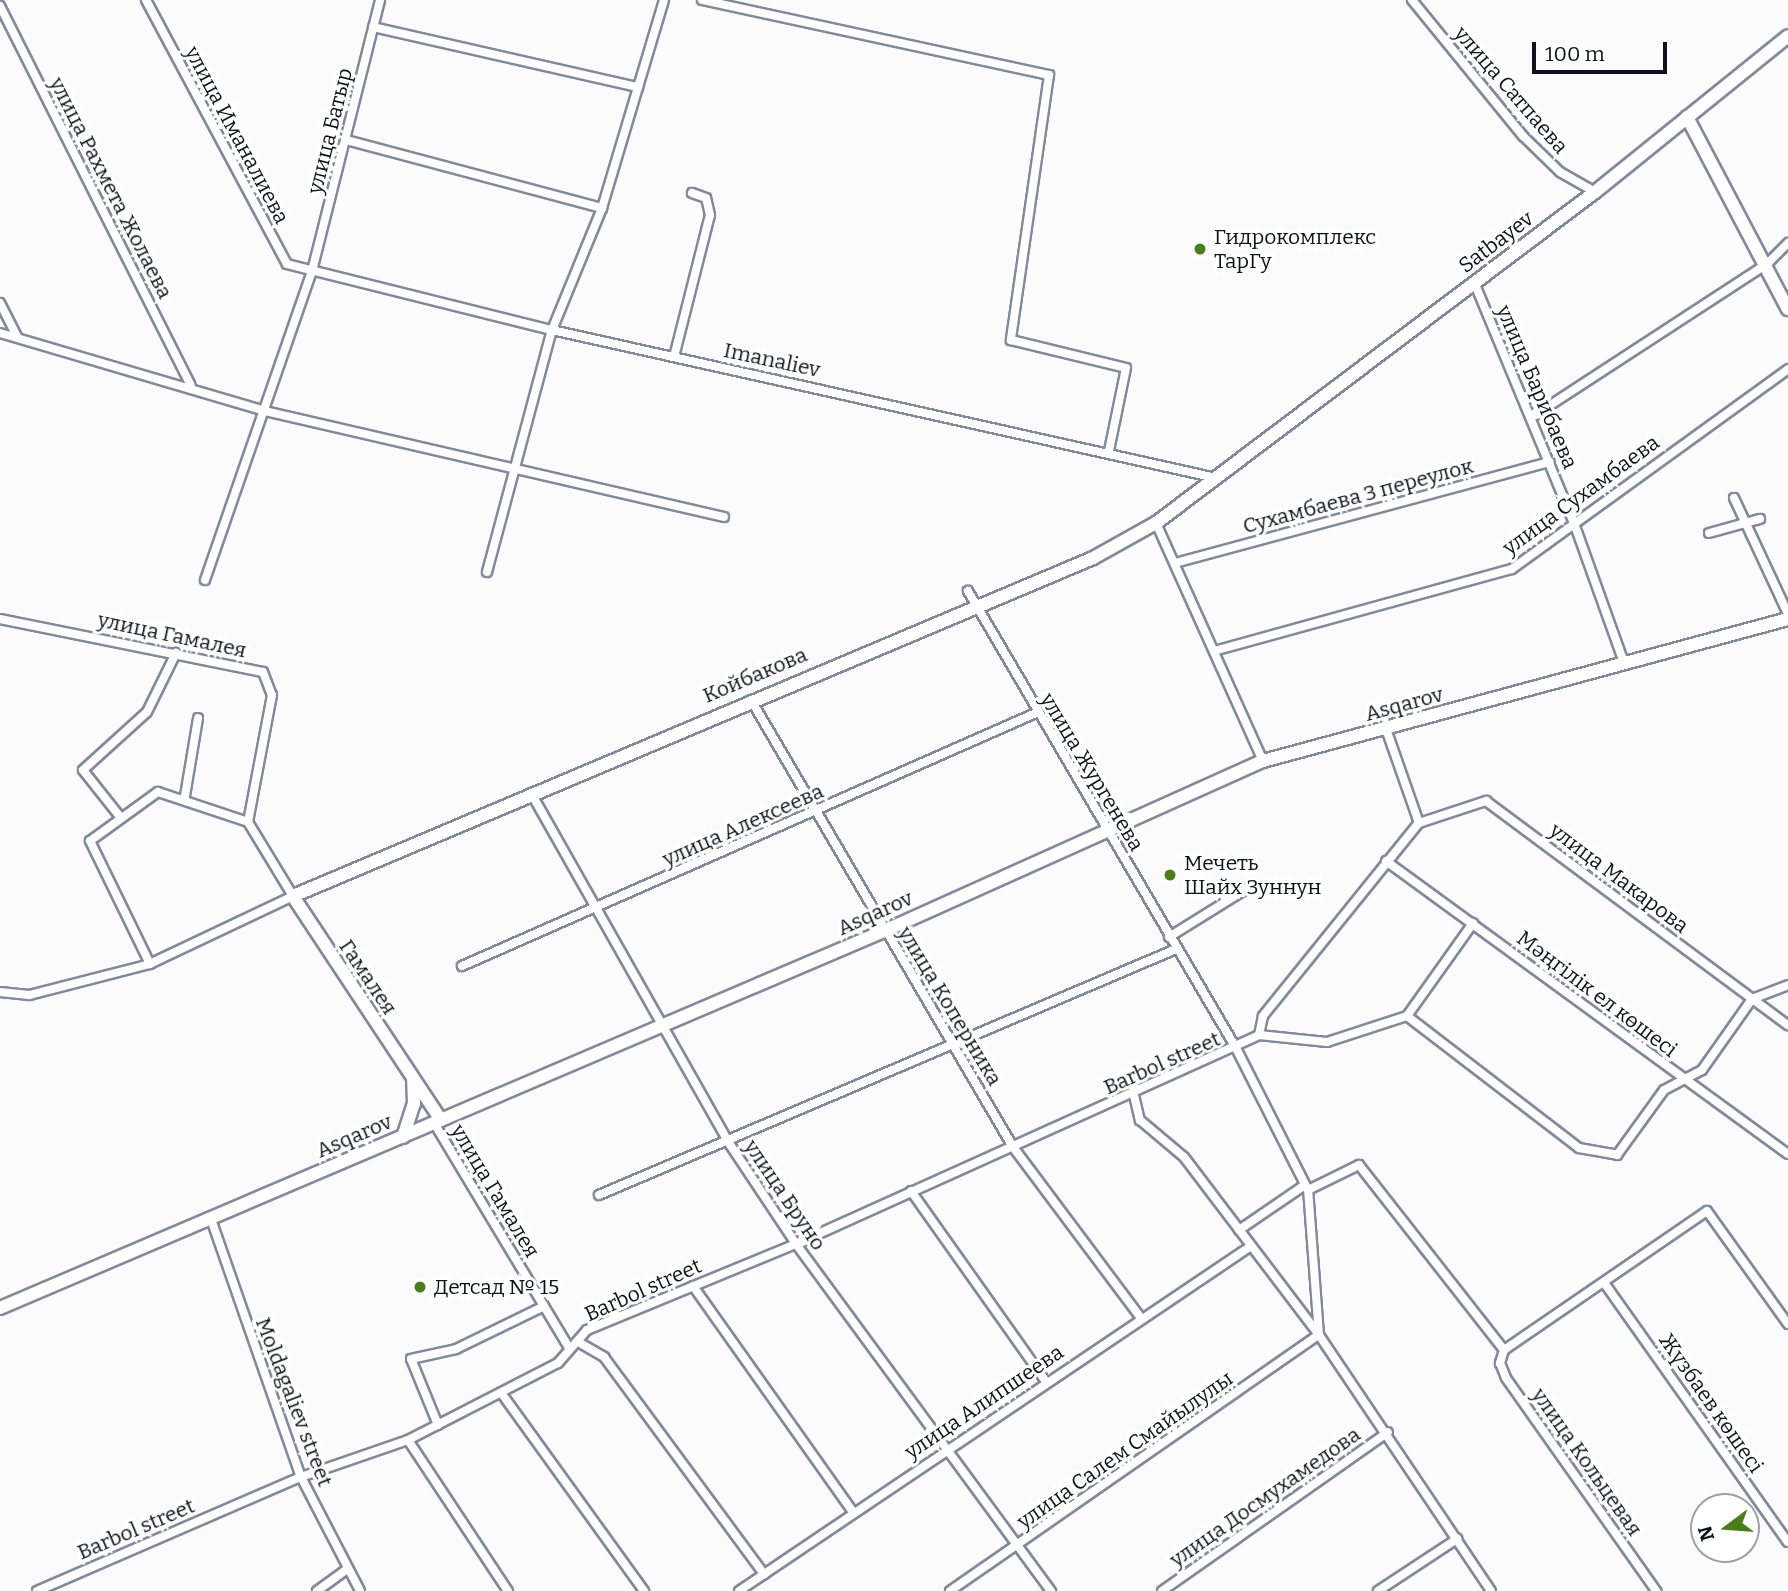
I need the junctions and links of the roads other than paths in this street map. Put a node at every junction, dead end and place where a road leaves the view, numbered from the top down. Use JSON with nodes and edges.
{"nodes":[{"id":1,"x":146,"y":0,"type":"edge"},
{"id":2,"x":380,"y":0,"type":"edge"},
{"id":3,"x":664,"y":0,"type":"edge"},
{"id":4,"x":702,"y":0,"type":"edge"},
{"id":5,"x":1412,"y":0,"type":"edge"},
{"id":6,"x":0,"y":6,"type":"edge"},
{"id":7,"x":373,"y":27,"type":"junction"},
{"id":8,"x":1788,"y":36,"type":"edge"},
{"id":9,"x":638,"y":87,"type":"junction"},
{"id":10,"x":1687,"y":117,"type":"junction"},
{"id":11,"x":346,"y":140,"type":"junction"},
{"id":12,"x":1595,"y":192,"type":"junction"},
{"id":13,"x":692,"y":193,"type":"dead end"},
{"id":14,"x":602,"y":208,"type":"junction"},
{"id":15,"x":1788,"y":243,"type":"edge"},
{"id":16,"x":1767,"y":264,"type":"junction"},
{"id":17,"x":312,"y":271,"type":"junction"},
{"id":18,"x":1474,"y":282,"type":"junction"},
{"id":19,"x":0,"y":303,"type":"edge"},
{"id":20,"x":1788,"y":309,"type":"edge"},
{"id":21,"x":552,"y":330,"type":"junction"},
{"id":22,"x":0,"y":333,"type":"edge"},
{"id":23,"x":17,"y":336,"type":"junction"},
{"id":24,"x":674,"y":356,"type":"junction"},
{"id":25,"x":1788,"y":369,"type":"edge"},
{"id":26,"x":191,"y":385,"type":"junction"},
{"id":27,"x":265,"y":411,"type":"junction"},
{"id":28,"x":1532,"y":417,"type":"junction"},
{"id":29,"x":1109,"y":451,"type":"junction"},
{"id":30,"x":1550,"y":462,"type":"junction"},
{"id":31,"x":514,"y":473,"type":"junction"},
{"id":32,"x":1223,"y":475,"type":"junction"},
{"id":33,"x":1734,"y":498,"type":"dead end"},
{"id":34,"x":724,"y":517,"type":"dead end"},
{"id":35,"x":1760,"y":519,"type":"dead end"},
{"id":36,"x":1156,"y":523,"type":"junction"},
{"id":37,"x":1574,"y":523,"type":"junction"},
{"id":38,"x":1745,"y":523,"type":"junction"},
{"id":39,"x":1709,"y":533,"type":"dead end"},
{"id":40,"x":1174,"y":563,"type":"junction"},
{"id":41,"x":486,"y":572,"type":"dead end"},
{"id":42,"x":205,"y":580,"type":"dead end"},
{"id":43,"x":968,"y":591,"type":"dead end"},
{"id":44,"x":978,"y":605,"type":"junction"},
{"id":45,"x":1788,"y":616,"type":"edge"},
{"id":46,"x":0,"y":620,"type":"edge"},
{"id":47,"x":1214,"y":651,"type":"junction"},
{"id":48,"x":176,"y":653,"type":"junction"},
{"id":49,"x":1624,"y":663,"type":"junction"},
{"id":50,"x":750,"y":698,"type":"junction"},
{"id":51,"x":1036,"y":713,"type":"junction"},
{"id":52,"x":198,"y":718,"type":"dead end"},
{"id":53,"x":1385,"y":729,"type":"junction"},
{"id":54,"x":1262,"y":761,"type":"junction"},
{"id":55,"x":531,"y":793,"type":"junction"},
{"id":56,"x":185,"y":796,"type":"junction"},
{"id":57,"x":816,"y":813,"type":"junction"},
{"id":58,"x":121,"y":818,"type":"junction"},
{"id":59,"x":248,"y":822,"type":"junction"},
{"id":60,"x":1419,"y":823,"type":"junction"},
{"id":61,"x":1108,"y":831,"type":"junction"},
{"id":62,"x":1386,"y":862,"type":"junction"},
{"id":63,"x":1253,"y":885,"type":"dead end"},
{"id":64,"x":293,"y":897,"type":"junction"},
{"id":65,"x":597,"y":908,"type":"junction"},
{"id":66,"x":1473,"y":923,"type":"junction"},
{"id":67,"x":884,"y":930,"type":"junction"},
{"id":68,"x":1169,"y":937,"type":"junction"},
{"id":69,"x":1175,"y":948,"type":"junction"},
{"id":70,"x":150,"y":964,"type":"junction"},
{"id":71,"x":462,"y":966,"type":"dead end"},
{"id":72,"x":1788,"y":985,"type":"edge"},
{"id":73,"x":0,"y":992,"type":"edge"},
{"id":74,"x":1752,"y":999,"type":"junction"},
{"id":75,"x":1407,"y":1016,"type":"junction"},
{"id":76,"x":665,"y":1025,"type":"junction"},
{"id":77,"x":1788,"y":1025,"type":"edge"},
{"id":78,"x":1259,"y":1035,"type":"junction"},
{"id":79,"x":958,"y":1046,"type":"junction"},
{"id":80,"x":1236,"y":1048,"type":"junction"},
{"id":81,"x":413,"y":1079,"type":"junction"},
{"id":82,"x":1682,"y":1079,"type":"junction"},
{"id":83,"x":1134,"y":1095,"type":"junction"},
{"id":84,"x":438,"y":1122,"type":"junction"},
{"id":85,"x":403,"y":1137,"type":"junction"},
{"id":86,"x":730,"y":1143,"type":"junction"},
{"id":87,"x":1013,"y":1147,"type":"junction"},
{"id":88,"x":1788,"y":1154,"type":"edge"},
{"id":89,"x":1307,"y":1187,"type":"junction"},
{"id":90,"x":911,"y":1191,"type":"junction"},
{"id":91,"x":599,"y":1195,"type":"dead end"},
{"id":92,"x":211,"y":1219,"type":"junction"},
{"id":93,"x":1239,"y":1230,"type":"junction"},
{"id":94,"x":796,"y":1244,"type":"junction"},
{"id":95,"x":1251,"y":1247,"type":"junction"},
{"id":96,"x":1605,"y":1284,"type":"junction"},
{"id":97,"x":693,"y":1286,"type":"junction"},
{"id":98,"x":544,"y":1306,"type":"junction"},
{"id":99,"x":0,"y":1308,"type":"edge"},
{"id":100,"x":1141,"y":1318,"type":"junction"},
{"id":101,"x":1788,"y":1324,"type":"edge"},
{"id":102,"x":1319,"y":1335,"type":"junction"},
{"id":103,"x":580,"y":1343,"type":"junction"},
{"id":104,"x":569,"y":1348,"type":"junction"},
{"id":105,"x":1504,"y":1350,"type":"junction"},
{"id":106,"x":1046,"y":1382,"type":"junction"},
{"id":107,"x":502,"y":1394,"type":"junction"},
{"id":108,"x":438,"y":1425,"type":"junction"},
{"id":109,"x":1388,"y":1432,"type":"junction"},
{"id":110,"x":408,"y":1440,"type":"junction"},
{"id":111,"x":946,"y":1447,"type":"junction"},
{"id":112,"x":301,"y":1477,"type":"junction"},
{"id":113,"x":853,"y":1512,"type":"junction"},
{"id":114,"x":1457,"y":1539,"type":"junction"},
{"id":115,"x":1788,"y":1542,"type":"edge"},
{"id":116,"x":1017,"y":1546,"type":"junction"},
{"id":117,"x":345,"y":1571,"type":"junction"},
{"id":118,"x":764,"y":1574,"type":"junction"},
{"id":119,"x":37,"y":1591,"type":"edge"},
{"id":120,"x":317,"y":1591,"type":"edge"},
{"id":121,"x":360,"y":1591,"type":"edge"},
{"id":122,"x":509,"y":1591,"type":"edge"},
{"id":123,"x":644,"y":1591,"type":"edge"},
{"id":124,"x":738,"y":1591,"type":"edge"},
{"id":125,"x":950,"y":1591,"type":"edge"},
{"id":126,"x":1051,"y":1591,"type":"edge"},
{"id":127,"x":1162,"y":1591,"type":"edge"},
{"id":128,"x":1378,"y":1591,"type":"edge"},
{"id":129,"x":1491,"y":1591,"type":"edge"},
{"id":130,"x":1656,"y":1591,"type":"edge"}],
"edges":[{"from":1,"to":17,"type":"street","name":"улица Иманалиева"},
{"from":2,"to":7,"type":"street","name":"улица Батыр"},
{"from":3,"to":9,"type":"street"},
{"from":4,"to":29,"type":"street"},
{"from":5,"to":12,"type":"street","name":"улица Сатпаева"},
{"from":6,"to":26,"type":"street","name":"улица Рахмета Жолаева"},
{"from":7,"to":9,"type":"street"},
{"from":7,"to":11,"type":"street","name":"улица Батыр"},
{"from":8,"to":10,"type":"street","name":"Satbayev"},
{"from":9,"to":14,"type":"street"},
{"from":10,"to":12,"type":"street","name":"Satbayev"},
{"from":10,"to":16,"type":"street"},
{"from":11,"to":14,"type":"street"},
{"from":11,"to":17,"type":"street","name":"улица Батыр"},
{"from":12,"to":18,"type":"street","name":"Satbayev"},
{"from":13,"to":24,"type":"street"},
{"from":14,"to":21,"type":"street"},
{"from":15,"to":16,"type":"street"},
{"from":16,"to":20,"type":"street"},
{"from":16,"to":28,"type":"street"},
{"from":17,"to":21,"type":"street","name":"Imanaliev"},
{"from":17,"to":27,"type":"street","name":"улица Батыр"},
{"from":18,"to":28,"type":"street","name":"улица Барибаева"},
{"from":18,"to":32,"type":"street","name":"Satbayev"},
{"from":19,"to":23,"type":"street"},
{"from":21,"to":24,"type":"street","name":"Imanaliev"},
{"from":21,"to":31,"type":"street"},
{"from":22,"to":23,"type":"street"},
{"from":23,"to":26,"type":"street"},
{"from":24,"to":29,"type":"street","name":"Imanaliev"},
{"from":25,"to":37,"type":"street","name":"улица Сухамбаева"},
{"from":26,"to":27,"type":"street"},
{"from":27,"to":31,"type":"street"},
{"from":27,"to":42,"type":"street","name":"улица Батыр"},
{"from":28,"to":30,"type":"street","name":"улица Барибаева"},
{"from":29,"to":32,"type":"street","name":"Imanaliev"},
{"from":30,"to":37,"type":"street","name":"улица Барибаева"},
{"from":30,"to":40,"type":"street","name":"Сухамбаева 3 переулок"},
{"from":31,"to":34,"type":"street"},
{"from":31,"to":41,"type":"street"},
{"from":32,"to":36,"type":"street","name":"Койбакова"},
{"from":33,"to":38,"type":"street"},
{"from":35,"to":38,"type":"street"},
{"from":36,"to":40,"type":"street"},
{"from":36,"to":44,"type":"street","name":"Койбакова"},
{"from":37,"to":47,"type":"street","name":"улица Сухамбаева"},
{"from":37,"to":49,"type":"street","name":"улица Барибаева"},
{"from":38,"to":39,"type":"street"},
{"from":38,"to":45,"type":"street"},
{"from":40,"to":47,"type":"street"},
{"from":43,"to":44,"type":"street","name":"улица Жургенева"},
{"from":44,"to":50,"type":"street","name":"Койбакова"},
{"from":44,"to":51,"type":"street","name":"улица Жургенева"},
{"from":45,"to":49,"type":"street","name":"Asqarov"},
{"from":46,"to":48,"type":"street","name":"улица Гамалея"},
{"from":47,"to":54,"type":"street"},
{"from":48,"to":58,"type":"street"},
{"from":48,"to":59,"type":"street","name":"улица Гамалея"},
{"from":49,"to":53,"type":"street","name":"Asqarov"},
{"from":50,"to":55,"type":"street","name":"Койбакова"},
{"from":50,"to":57,"type":"street","name":"улица Коперника"},
{"from":51,"to":57,"type":"street","name":"улица Алексеева"},
{"from":51,"to":61,"type":"street","name":"улица Жургенева"},
{"from":52,"to":56,"type":"street"},
{"from":53,"to":54,"type":"street","name":"Asqarov"},
{"from":53,"to":60,"type":"street"},
{"from":54,"to":61,"type":"street","name":"Asqarov"},
{"from":55,"to":64,"type":"street","name":"Койбакова"},
{"from":55,"to":65,"type":"street","name":"улица Бруно"},
{"from":56,"to":58,"type":"street"},
{"from":56,"to":59,"type":"street"},
{"from":57,"to":65,"type":"street","name":"улица Алексеева"},
{"from":57,"to":67,"type":"street","name":"улица Коперника"},
{"from":58,"to":70,"type":"street"},
{"from":59,"to":64,"type":"street"},
{"from":60,"to":62,"type":"street"},
{"from":60,"to":74,"type":"street","name":"улица Макарова"},
{"from":61,"to":67,"type":"street","name":"Asqarov"},
{"from":61,"to":68,"type":"street","name":"улица Жургенева"},
{"from":62,"to":66,"type":"street","name":"Мәңгілік ел көшесі"},
{"from":62,"to":78,"type":"street"},
{"from":63,"to":68,"type":"street"},
{"from":64,"to":70,"type":"street"},
{"from":64,"to":81,"type":"street","name":"Гамалея"},
{"from":65,"to":71,"type":"street","name":"улица Алексеева"},
{"from":65,"to":76,"type":"street","name":"улица Бруно"},
{"from":66,"to":75,"type":"street"},
{"from":66,"to":82,"type":"street","name":"Мәңгілік ел көшесі"},
{"from":67,"to":76,"type":"street","name":"Asqarov"},
{"from":67,"to":79,"type":"street","name":"улица Коперника"},
{"from":68,"to":69,"type":"street","name":"улица Жургенева"},
{"from":69,"to":79,"type":"street"},
{"from":69,"to":80,"type":"street","name":"улица Жургенева"},
{"from":70,"to":73,"type":"street"},
{"from":72,"to":74,"type":"street"},
{"from":74,"to":77,"type":"street","name":"улица Макарова"},
{"from":74,"to":82,"type":"street"},
{"from":75,"to":78,"type":"street"},
{"from":75,"to":82,"type":"street"},
{"from":76,"to":84,"type":"street","name":"Asqarov"},
{"from":76,"to":86,"type":"street","name":"улица Бруно"},
{"from":78,"to":80,"type":"street","name":"Barbol street"},
{"from":79,"to":86,"type":"street"},
{"from":79,"to":87,"type":"street","name":"улица Коперника"},
{"from":80,"to":83,"type":"street","name":"Barbol street"},
{"from":80,"to":89,"type":"street","name":"улица Жургенева"},
{"from":81,"to":84,"type":"street","name":"Гамалея"},
{"from":81,"to":85,"type":"street"},
{"from":82,"to":88,"type":"street","name":"Мәңгілік ел көшесі"},
{"from":83,"to":87,"type":"street","name":"Barbol street"},
{"from":83,"to":93,"type":"street"},
{"from":84,"to":85,"type":"street","name":"Asqarov"},
{"from":84,"to":98,"type":"street","name":"улица Гамалея"},
{"from":85,"to":92,"type":"street","name":"Asqarov"},
{"from":86,"to":91,"type":"street"},
{"from":86,"to":94,"type":"street","name":"улица Бруно"},
{"from":87,"to":90,"type":"street","name":"Barbol street"},
{"from":87,"to":100,"type":"street","name":"улица Коперника"},
{"from":89,"to":93,"type":"street"},
{"from":89,"to":102,"type":"street"},
{"from":89,"to":105,"type":"street","name":"улица Кольцевая"},
{"from":90,"to":94,"type":"street","name":"Barbol street"},
{"from":90,"to":106,"type":"street"},
{"from":92,"to":99,"type":"street","name":"Asqarov"},
{"from":92,"to":112,"type":"street","name":"Moldagaliev street"},
{"from":93,"to":95,"type":"street"},
{"from":94,"to":97,"type":"street","name":"Barbol street"},
{"from":94,"to":111,"type":"street","name":"улица Бруно"},
{"from":95,"to":100,"type":"street","name":"улица Алипшеева"},
{"from":95,"to":102,"type":"street"},
{"from":96,"to":101,"type":"street"},
{"from":96,"to":105,"type":"street"},
{"from":96,"to":115,"type":"street","name":"Жүзбаев көшесі"},
{"from":97,"to":103,"type":"street","name":"Barbol street"},
{"from":97,"to":113,"type":"street"},
{"from":98,"to":104,"type":"street","name":"улица Гамалея"},
{"from":98,"to":108,"type":"street"},
{"from":100,"to":106,"type":"street","name":"улица Алипшеева"},
{"from":102,"to":109,"type":"street"},
{"from":102,"to":116,"type":"street","name":"улица Салем Смайылулы"},
{"from":103,"to":104,"type":"street","name":"Barbol street"},
{"from":103,"to":118,"type":"street"},
{"from":104,"to":107,"type":"street","name":"Barbol street"},
{"from":105,"to":130,"type":"street","name":"улица Кольцевая"},
{"from":106,"to":111,"type":"street","name":"улица Алипшеева"},
{"from":107,"to":108,"type":"street","name":"Barbol street"},
{"from":107,"to":123,"type":"street"},
{"from":108,"to":110,"type":"street","name":"Barbol street"},
{"from":109,"to":114,"type":"street"},
{"from":109,"to":127,"type":"street","name":"улица Досмухамедова"},
{"from":110,"to":112,"type":"street","name":"Barbol street"},
{"from":110,"to":122,"type":"street"},
{"from":111,"to":113,"type":"street","name":"улица Алипшеева"},
{"from":111,"to":116,"type":"street","name":"улица Бруно"},
{"from":112,"to":117,"type":"street","name":"Moldagaliev street"},
{"from":112,"to":119,"type":"street","name":"Barbol street"},
{"from":113,"to":118,"type":"street","name":"улица Алипшеева"},
{"from":114,"to":128,"type":"street"},
{"from":114,"to":129,"type":"street"},
{"from":116,"to":125,"type":"street","name":"улица Салем Смайылулы"},
{"from":116,"to":126,"type":"street","name":"улица Бруно"},
{"from":117,"to":120,"type":"street"},
{"from":117,"to":121,"type":"street","name":"Moldagaliev street"},
{"from":118,"to":124,"type":"street","name":"улица Алипшеева"}]}
